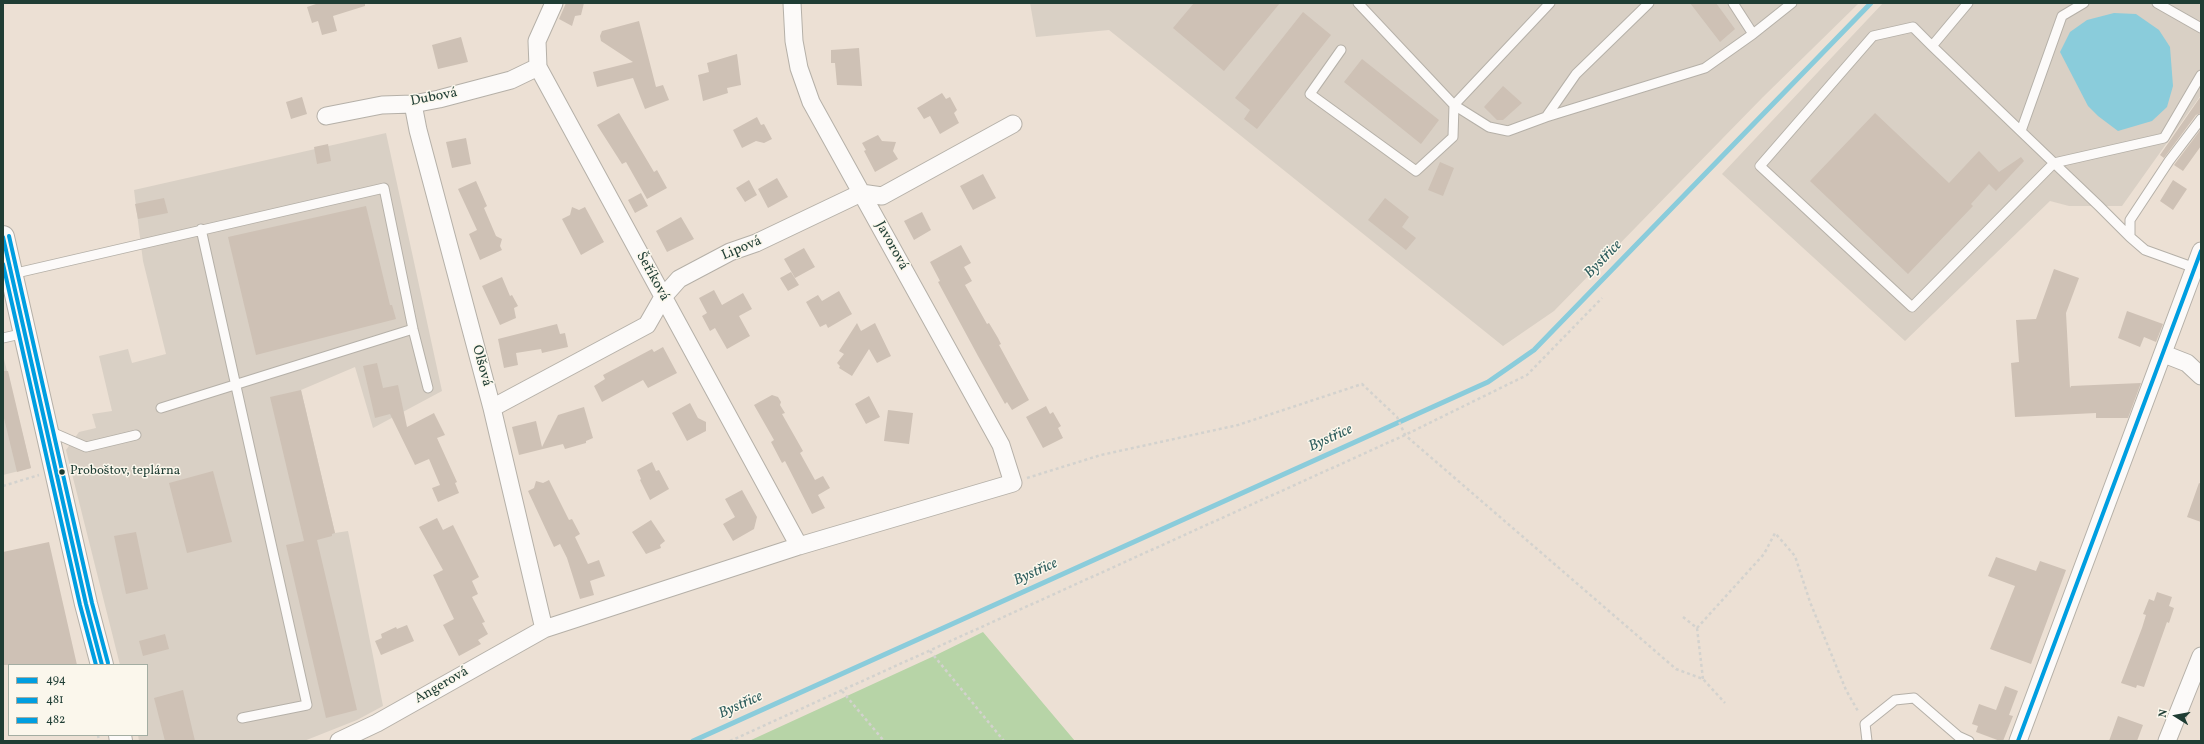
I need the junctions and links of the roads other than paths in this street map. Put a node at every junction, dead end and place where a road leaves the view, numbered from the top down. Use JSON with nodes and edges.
{"nodes":[{"id":1,"x":554,"y":3,"type":"edge"},
{"id":2,"x":792,"y":3,"type":"edge"},
{"id":3,"x":1358,"y":3,"type":"edge"},
{"id":4,"x":1550,"y":3,"type":"edge"},
{"id":5,"x":1649,"y":3,"type":"edge"},
{"id":6,"x":1733,"y":3,"type":"edge"},
{"id":7,"x":1792,"y":3,"type":"edge"},
{"id":8,"x":1968,"y":3,"type":"edge"},
{"id":9,"x":2084,"y":3,"type":"edge"},
{"id":10,"x":2157,"y":3,"type":"edge"},
{"id":11,"x":2201,"y":28,"type":"edge"},
{"id":12,"x":1753,"y":34,"type":"junction"},
{"id":13,"x":1932,"y":46,"type":"junction"},
{"id":14,"x":1341,"y":50,"type":"dead end"},
{"id":15,"x":538,"y":67,"type":"junction"},
{"id":16,"x":2201,"y":75,"type":"edge"},
{"id":17,"x":412,"y":104,"type":"junction"},
{"id":18,"x":1454,"y":105,"type":"junction"},
{"id":19,"x":326,"y":116,"type":"dead end"},
{"id":20,"x":1546,"y":117,"type":"junction"},
{"id":21,"x":2201,"y":119,"type":"edge"},
{"id":22,"x":1013,"y":124,"type":"dead end"},
{"id":23,"x":2021,"y":131,"type":"junction"},
{"id":24,"x":2054,"y":163,"type":"junction"},
{"id":25,"x":861,"y":193,"type":"junction"},
{"id":26,"x":201,"y":229,"type":"junction"},
{"id":27,"x":2130,"y":237,"type":"junction"},
{"id":28,"x":3,"y":238,"type":"edge"},
{"id":29,"x":2201,"y":251,"type":"edge"},
{"id":30,"x":2195,"y":268,"type":"junction"},
{"id":31,"x":12,"y":274,"type":"junction"},
{"id":32,"x":663,"y":297,"type":"junction"},
{"id":33,"x":413,"y":328,"type":"junction"},
{"id":34,"x":24,"y":333,"type":"junction"},
{"id":35,"x":3,"y":338,"type":"edge"},
{"id":36,"x":2164,"y":354,"type":"junction"},
{"id":37,"x":2201,"y":376,"type":"edge"},
{"id":38,"x":236,"y":384,"type":"junction"},
{"id":39,"x":428,"y":388,"type":"dead end"},
{"id":40,"x":161,"y":408,"type":"dead end"},
{"id":41,"x":492,"y":408,"type":"junction"},
{"id":42,"x":47,"y":430,"type":"junction"},
{"id":43,"x":136,"y":435,"type":"dead end"},
{"id":44,"x":1013,"y":483,"type":"joint"},
{"id":45,"x":799,"y":546,"type":"junction"},
{"id":46,"x":544,"y":629,"type":"junction"},
{"id":47,"x":2201,"y":656,"type":"edge"},
{"id":48,"x":102,"y":664,"type":"edge"},
{"id":49,"x":242,"y":718,"type":"dead end"},
{"id":50,"x":1957,"y":738,"type":"edge"},
{"id":51,"x":340,"y":741,"type":"edge"},
{"id":52,"x":1867,"y":741,"type":"edge"},
{"id":53,"x":1970,"y":741,"type":"edge"},
{"id":54,"x":2018,"y":741,"type":"edge"},
{"id":55,"x":2168,"y":741,"type":"edge"}],
"edges":[{"from":1,"to":15,"type":"street","name":"Šeříková"},
{"from":2,"to":25,"type":"street","name":"Javorová"},
{"from":3,"to":18,"type":"lane"},
{"from":4,"to":18,"type":"lane"},
{"from":5,"to":20,"type":"lane"},
{"from":6,"to":12,"type":"lane"},
{"from":7,"to":12,"type":"lane"},
{"from":8,"to":13,"type":"lane"},
{"from":9,"to":23,"type":"lane"},
{"from":10,"to":11,"type":"lane"},
{"from":12,"to":20,"type":"lane"},
{"from":13,"to":23,"type":"lane"},
{"from":13,"to":24,"type":"lane"},
{"from":14,"to":18,"type":"lane"},
{"from":15,"to":17,"type":"street","name":"Dubová"},
{"from":15,"to":32,"type":"street","name":"Šeříková"},
{"from":16,"to":24,"type":"lane"},
{"from":17,"to":19,"type":"street","name":"Dubová"},
{"from":17,"to":41,"type":"street","name":"Olšová"},
{"from":18,"to":20,"type":"lane"},
{"from":21,"to":27,"type":"lane"},
{"from":22,"to":25,"type":"street"},
{"from":23,"to":24,"type":"lane"},
{"from":24,"to":27,"type":"lane"},
{"from":25,"to":32,"type":"street","name":"Lipová"},
{"from":25,"to":44,"type":"street","name":"Javorová"},
{"from":26,"to":31,"type":"lane"},
{"from":26,"to":33,"type":"lane"},
{"from":26,"to":38,"type":"lane"},
{"from":27,"to":30,"type":"lane"},
{"from":28,"to":31,"type":"street"},
{"from":29,"to":30,"type":"street"},
{"from":30,"to":36,"type":"street"},
{"from":31,"to":34,"type":"street"},
{"from":32,"to":41,"type":"street","name":"Lipová"},
{"from":32,"to":45,"type":"street","name":"Šeříková"},
{"from":33,"to":38,"type":"lane"},
{"from":33,"to":39,"type":"lane"},
{"from":34,"to":35,"type":"lane"},
{"from":34,"to":42,"type":"street"},
{"from":36,"to":37,"type":"street"},
{"from":36,"to":54,"type":"street"},
{"from":38,"to":40,"type":"lane"},
{"from":38,"to":49,"type":"lane"},
{"from":41,"to":46,"type":"street","name":"Olšová"},
{"from":42,"to":43,"type":"lane"},
{"from":42,"to":48,"type":"street"},
{"from":44,"to":45,"type":"street","name":"Angerová"},
{"from":45,"to":46,"type":"street","name":"Angerová"},
{"from":46,"to":51,"type":"street","name":"Angerová"},
{"from":47,"to":55,"type":"street"},
{"from":50,"to":52,"type":"lane"},
{"from":50,"to":53,"type":"lane"}]}
